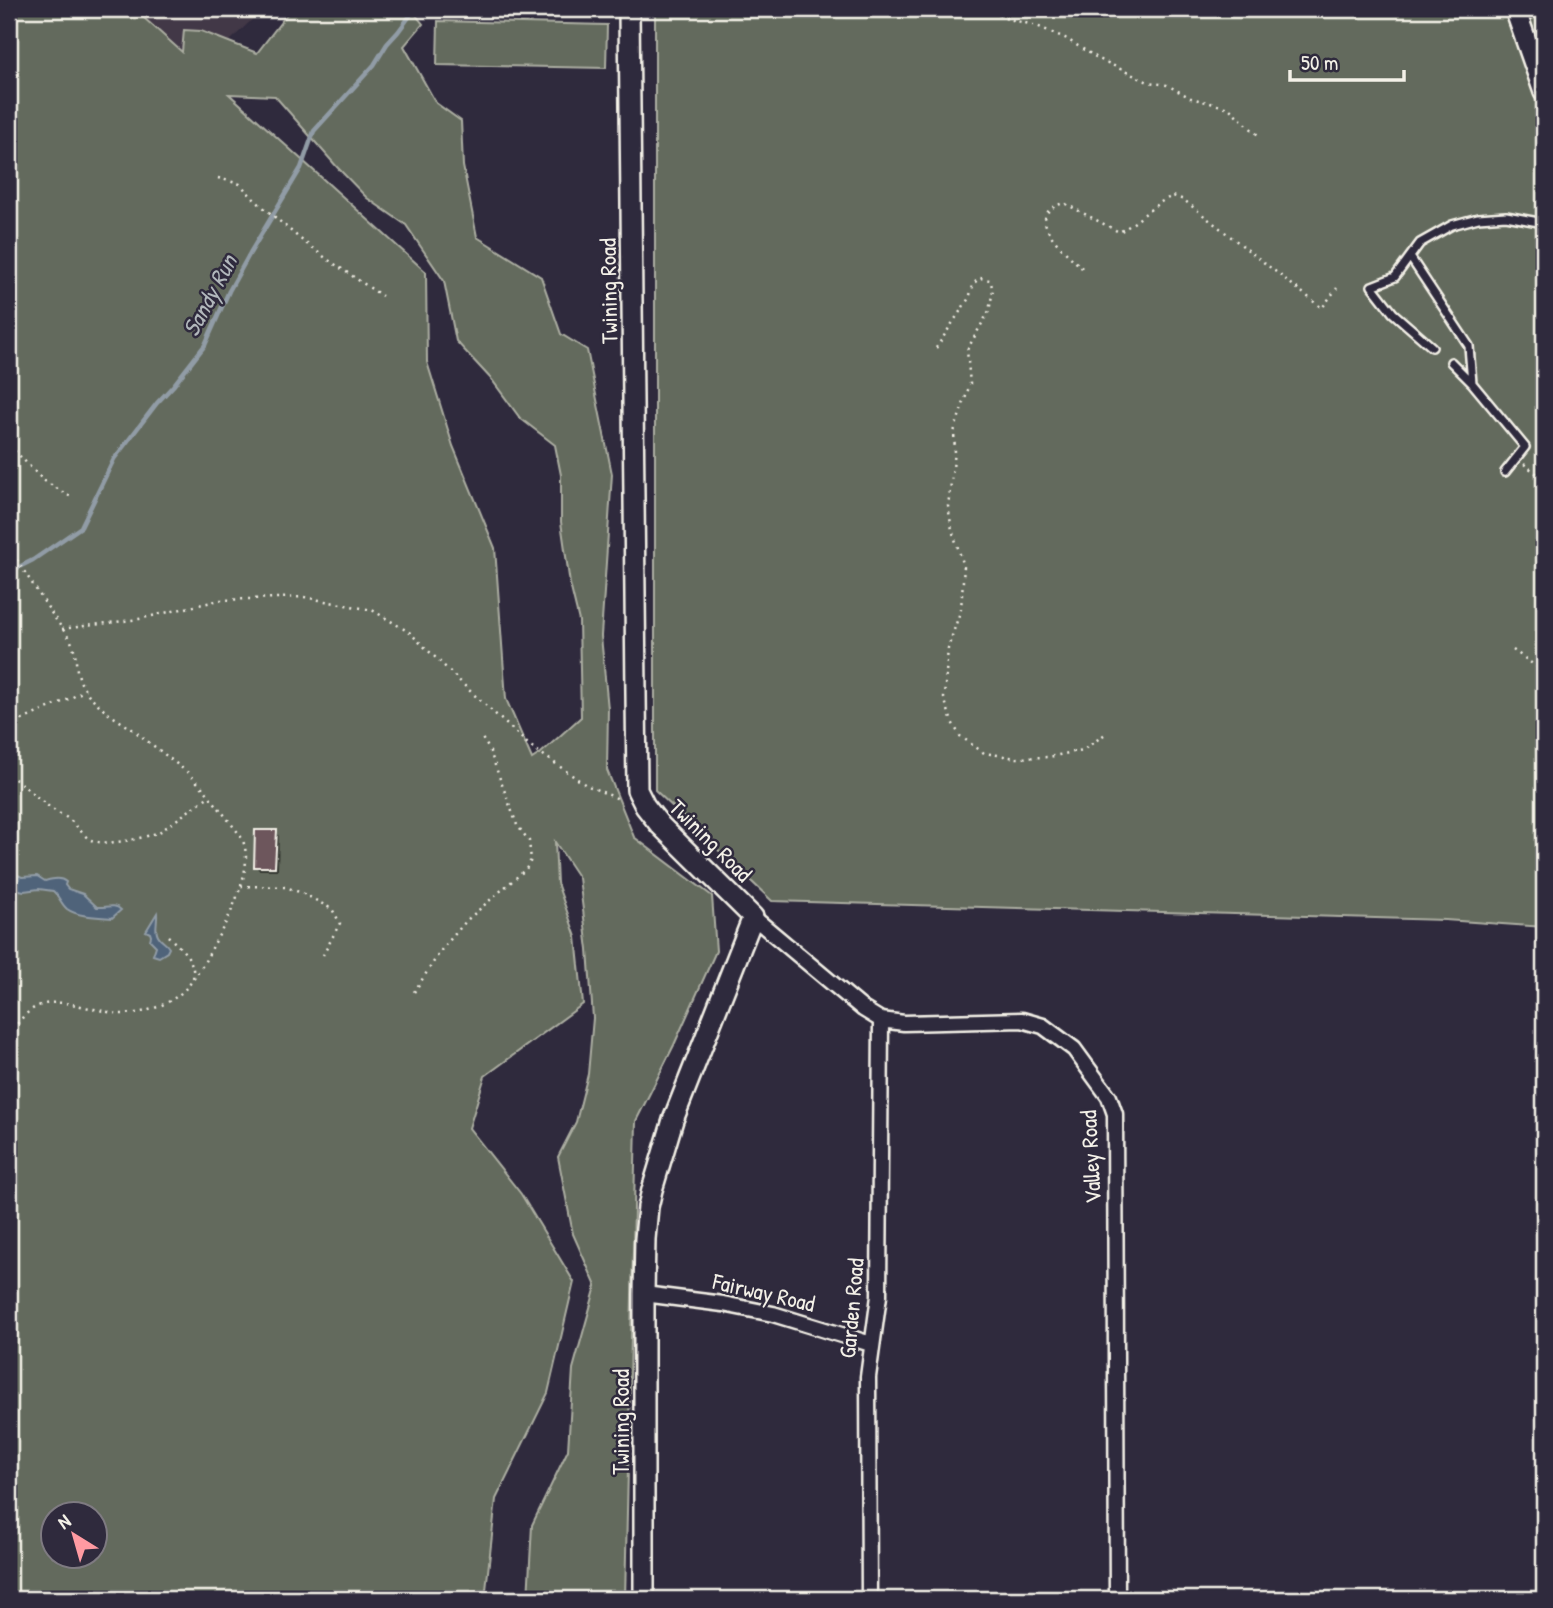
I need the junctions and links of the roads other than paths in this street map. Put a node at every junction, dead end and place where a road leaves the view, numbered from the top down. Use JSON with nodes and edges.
{"nodes":[{"id":1,"x":629,"y":9,"type":"edge"},
{"id":2,"x":1515,"y":9,"type":"edge"},
{"id":3,"x":1544,"y":92,"type":"edge"},
{"id":4,"x":1544,"y":223,"type":"edge"},
{"id":5,"x":1410,"y":257,"type":"junction"},
{"id":6,"x":1432,"y":347,"type":"dead end"},
{"id":7,"x":1451,"y":362,"type":"dead end"},
{"id":8,"x":1472,"y":383,"type":"junction"},
{"id":9,"x":1505,"y":472,"type":"dead end"},
{"id":10,"x":753,"y":916,"type":"junction"},
{"id":11,"x":881,"y":1020,"type":"junction"},
{"id":12,"x":644,"y":1294,"type":"junction"},
{"id":13,"x":871,"y":1344,"type":"junction"},
{"id":14,"x":644,"y":1599,"type":"edge"},
{"id":15,"x":869,"y":1599,"type":"edge"},
{"id":16,"x":1117,"y":1599,"type":"edge"}],
"edges":[{"from":1,"to":10,"type":"street","name":"Twining Road"},
{"from":2,"to":3,"type":"street"},
{"from":4,"to":5,"type":"lane"},
{"from":5,"to":6,"type":"lane"},
{"from":5,"to":8,"type":"lane"},
{"from":7,"to":8,"type":"lane"},
{"from":8,"to":9,"type":"lane"},
{"from":10,"to":11,"type":"street"},
{"from":10,"to":12,"type":"street","name":"Twining Road"},
{"from":11,"to":13,"type":"street","name":"Garden Road"},
{"from":11,"to":16,"type":"street","name":"Valley Road"},
{"from":12,"to":13,"type":"street","name":"Fairway Road"},
{"from":12,"to":14,"type":"street","name":"Twining Road"},
{"from":13,"to":15,"type":"street","name":"Garden Road"}]}
